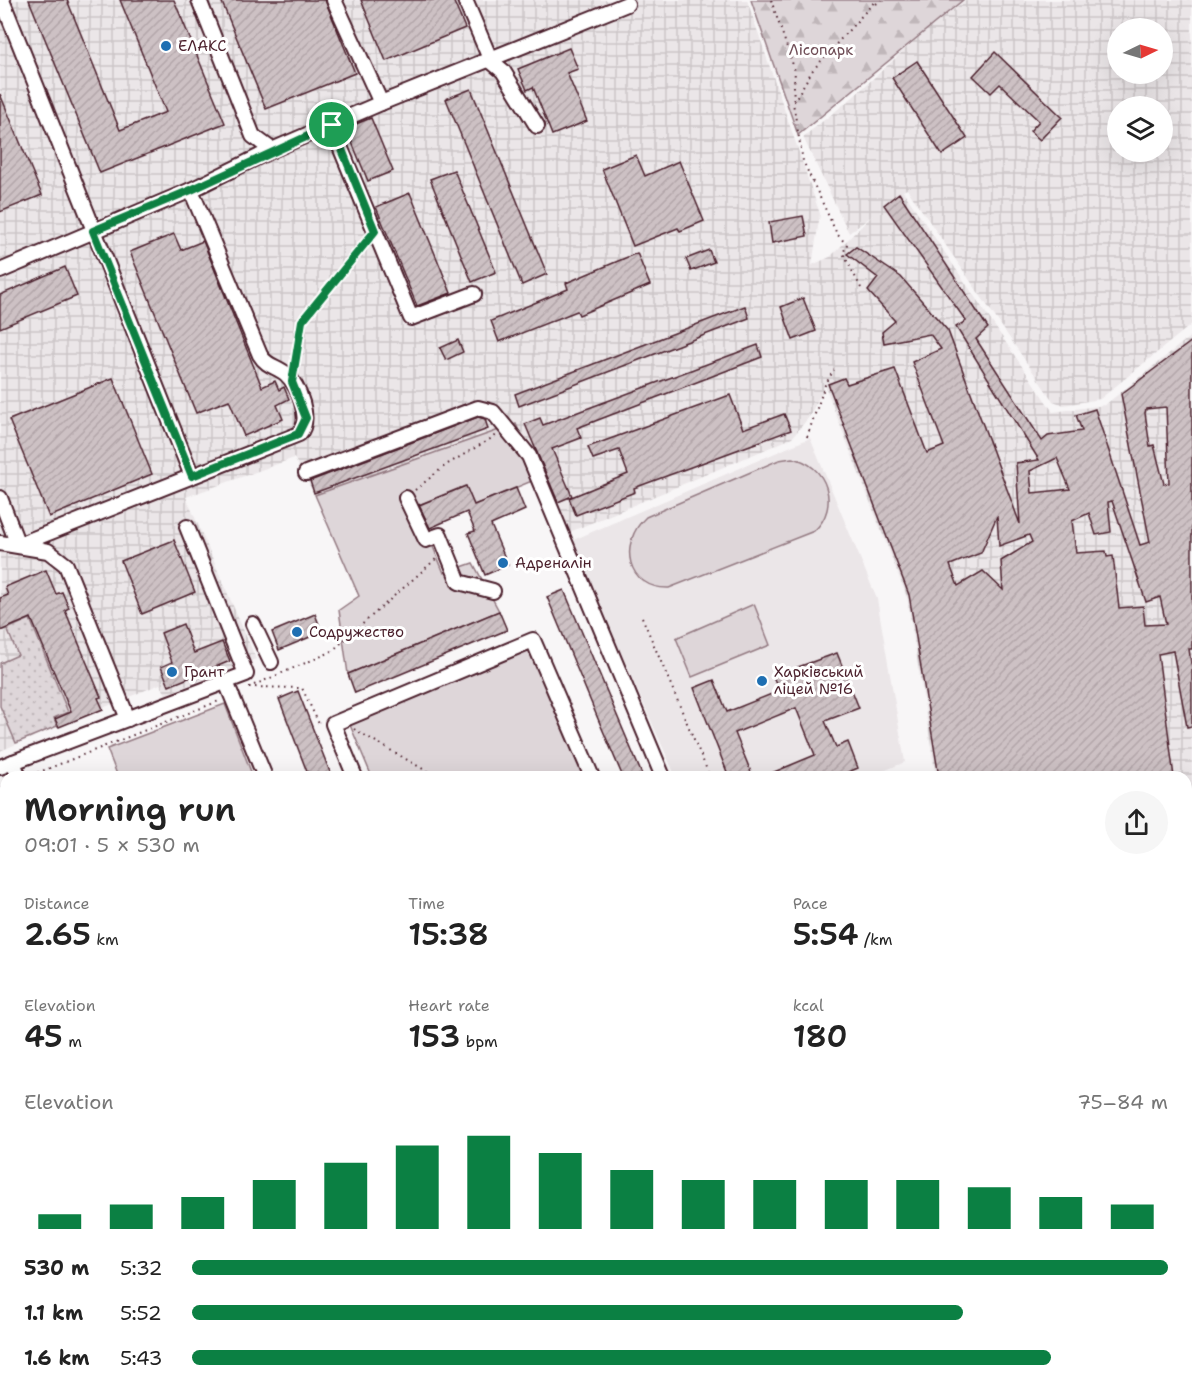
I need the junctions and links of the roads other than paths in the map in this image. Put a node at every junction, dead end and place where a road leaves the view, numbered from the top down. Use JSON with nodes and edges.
{"nodes":[{"id":1,"x":2,"y":0,"type":"edge"},
{"id":2,"x":199,"y":0,"type":"edge"},
{"id":3,"x":334,"y":0,"type":"edge"},
{"id":4,"x":465,"y":0,"type":"edge"},
{"id":5,"x":627,"y":4,"type":"dead end"},
{"id":6,"x":491,"y":61,"type":"junction"},
{"id":7,"x":381,"y":103,"type":"junction"},
{"id":8,"x":332,"y":125,"type":"junction"},
{"id":9,"x":537,"y":126,"type":"dead end"},
{"id":10,"x":272,"y":150,"type":"junction"},
{"id":11,"x":191,"y":190,"type":"junction"},
{"id":12,"x":93,"y":231,"type":"junction"},
{"id":13,"x":0,"y":272,"type":"edge"},
{"id":14,"x":474,"y":294,"type":"dead end"},
{"id":15,"x":306,"y":473,"type":"dead end"},
{"id":16,"x":192,"y":476,"type":"junction"},
{"id":17,"x":406,"y":498,"type":"road end"},
{"id":18,"x":0,"y":499,"type":"edge"},
{"id":19,"x":187,"y":527,"type":"dead end"},
{"id":20,"x":0,"y":543,"type":"edge"},
{"id":21,"x":18,"y":545,"type":"junction"},
{"id":22,"x":493,"y":591,"type":"dead end"},
{"id":23,"x":253,"y":624,"type":"dead end"},
{"id":24,"x":271,"y":662,"type":"dead end"},
{"id":25,"x":226,"y":682,"type":"junction"},
{"id":26,"x":128,"y":719,"type":"junction"},
{"id":27,"x":14,"y":762,"type":"junction"},
{"id":28,"x":0,"y":767,"type":"edge"},
{"id":29,"x":17,"y":771,"type":"edge"},
{"id":30,"x":262,"y":771,"type":"edge"},
{"id":31,"x":353,"y":771,"type":"edge"},
{"id":32,"x":589,"y":771,"type":"edge"},
{"id":33,"x":660,"y":771,"type":"edge"}],
"edges":[{"from":1,"to":12,"type":"street"},
{"from":2,"to":10,"type":"street"},
{"from":3,"to":7,"type":"street"},
{"from":4,"to":6,"type":"street"},
{"from":5,"to":6,"type":"street"},
{"from":6,"to":7,"type":"street"},
{"from":6,"to":9,"type":"street"},
{"from":7,"to":8,"type":"street"},
{"from":8,"to":10,"type":"street"},
{"from":8,"to":14,"type":"street"},
{"from":10,"to":11,"type":"street"},
{"from":11,"to":12,"type":"street"},
{"from":11,"to":16,"type":"street"},
{"from":12,"to":13,"type":"street"},
{"from":12,"to":16,"type":"street"},
{"from":15,"to":33,"type":"street"},
{"from":16,"to":21,"type":"street"},
{"from":17,"to":22,"type":"street"},
{"from":18,"to":21,"type":"street"},
{"from":19,"to":25,"type":"street"},
{"from":20,"to":21,"type":"street"},
{"from":21,"to":26,"type":"street"},
{"from":23,"to":24,"type":"street"},
{"from":25,"to":26,"type":"street"},
{"from":25,"to":30,"type":"street"},
{"from":26,"to":27,"type":"street"},
{"from":27,"to":28,"type":"street"},
{"from":27,"to":29,"type":"street"},
{"from":31,"to":32,"type":"street"}]}
